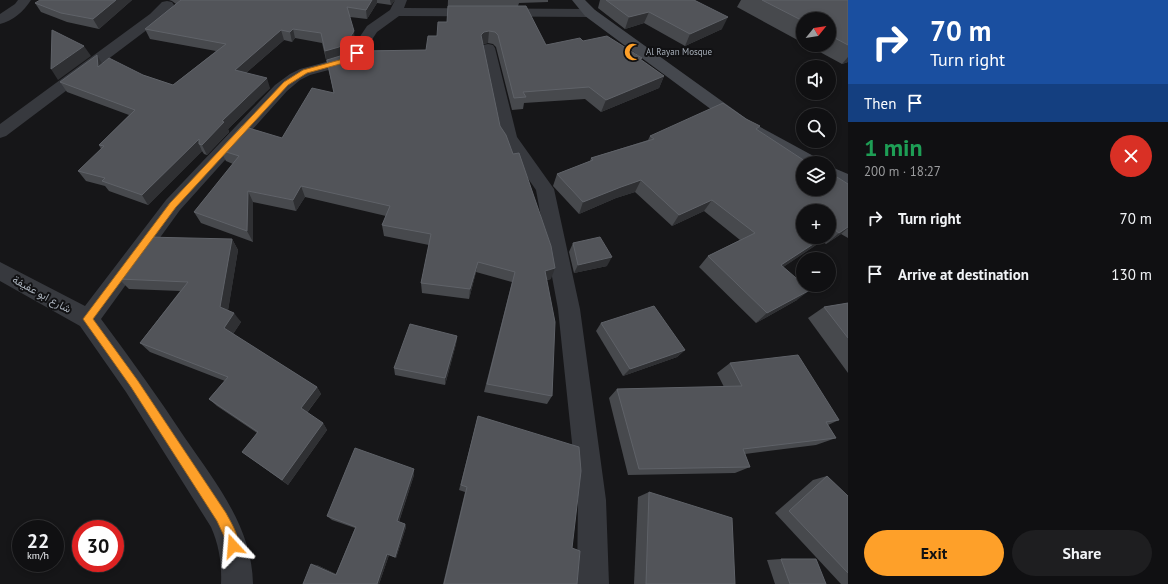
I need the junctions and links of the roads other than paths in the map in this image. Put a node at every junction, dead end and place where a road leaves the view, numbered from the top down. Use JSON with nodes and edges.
{"nodes":[{"id":1,"x":25,"y":0,"type":"edge"},
{"id":2,"x":578,"y":0,"type":"edge"},
{"id":3,"x":167,"y":5,"type":"dead end"},
{"id":4,"x":398,"y":6,"type":"edge"},
{"id":5,"x":590,"y":13,"type":"junction"},
{"id":6,"x":0,"y":20,"type":"edge"},
{"id":7,"x":488,"y":48,"type":"dead end"},
{"id":8,"x":0,"y":132,"type":"edge"},
{"id":9,"x":800,"y":156,"type":"edge"},
{"id":10,"x":836,"y":176,"type":"edge"},
{"id":11,"x":848,"y":182,"type":"edge"},
{"id":12,"x":0,"y":271,"type":"edge"},
{"id":13,"x":88,"y":319,"type":"junction"},
{"id":14,"x":237,"y":584,"type":"edge"},
{"id":15,"x":593,"y":584,"type":"edge"}],
"edges":[{"from":1,"to":6,"type":"street"},
{"from":2,"to":5,"type":"main road"},
{"from":3,"to":8,"type":"street"},
{"from":4,"to":5,"type":"street"},
{"from":4,"to":13,"type":"street"},
{"from":5,"to":9,"type":"main road"},
{"from":7,"to":15,"type":"street"},
{"from":10,"to":11,"type":"main road"},
{"from":12,"to":13,"type":"street","name":"شارع ابو عفيفة"},
{"from":13,"to":14,"type":"street","name":"شارع ابو عفيفة"}]}
